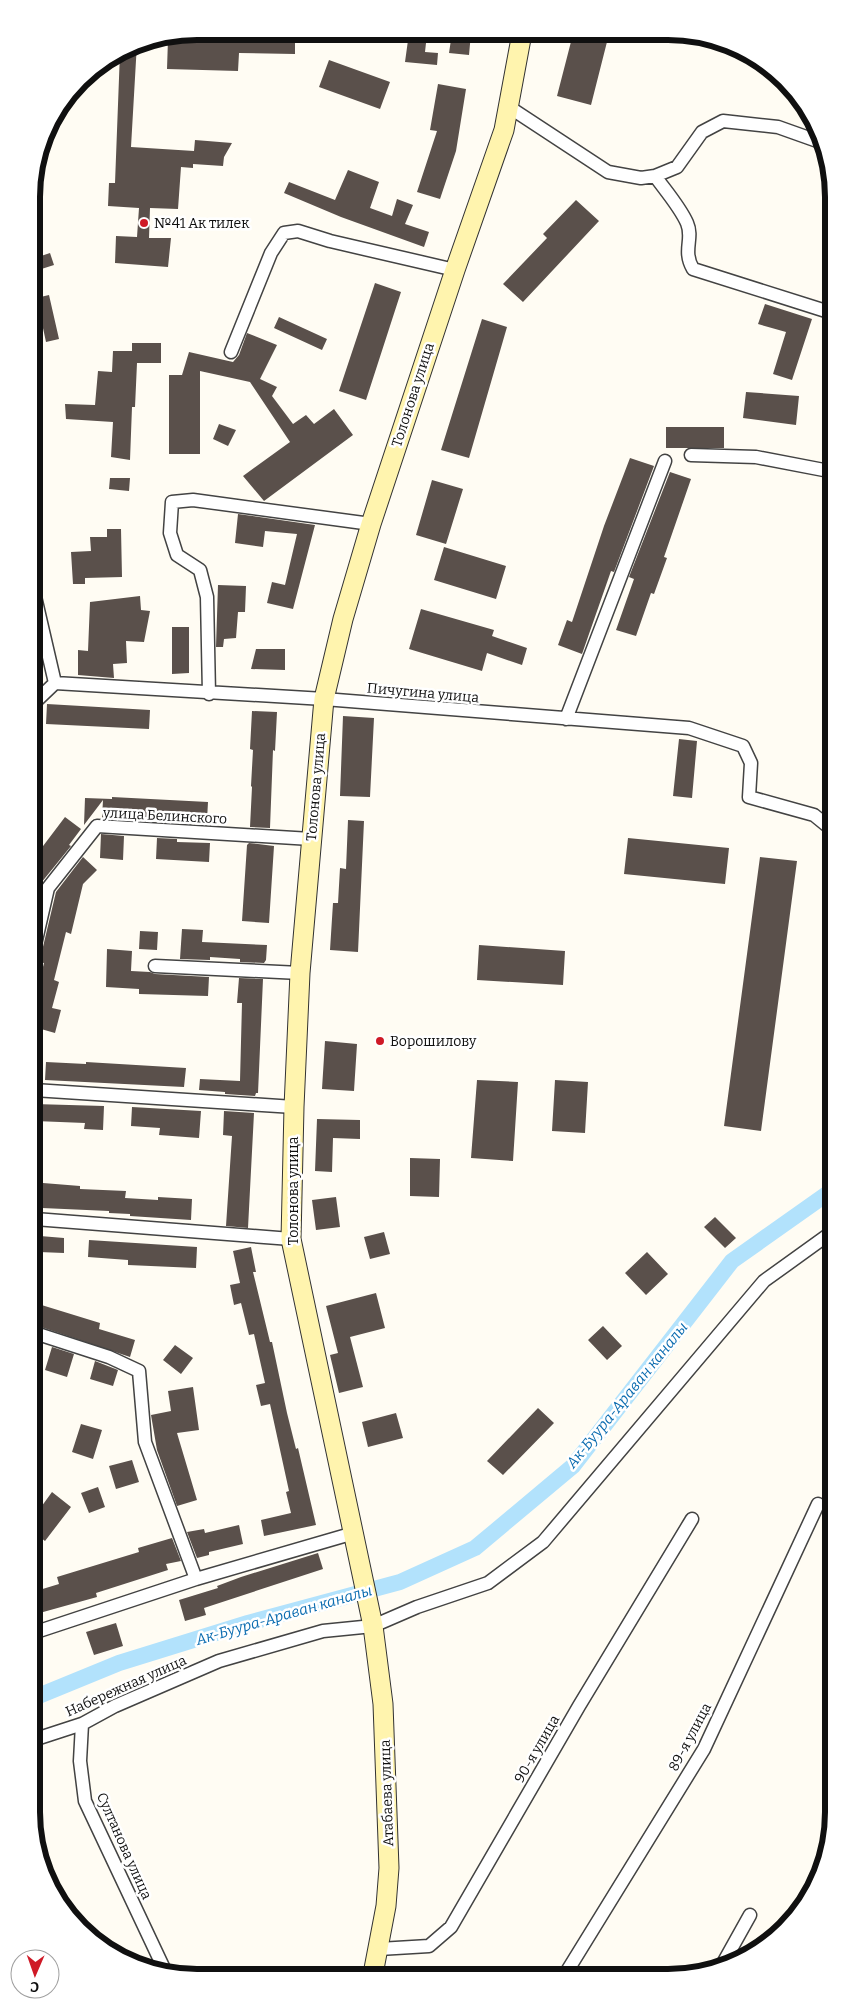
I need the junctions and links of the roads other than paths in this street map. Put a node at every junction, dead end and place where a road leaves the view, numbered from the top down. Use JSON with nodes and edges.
{"nodes":[{"id":1,"x":521,"y":40,"type":"edge"},
{"id":2,"x":509,"y":107,"type":"junction"},
{"id":3,"x":814,"y":139,"type":"edge"},
{"id":4,"x":655,"y":176,"type":"junction"},
{"id":5,"x":455,"y":270,"type":"junction"},
{"id":6,"x":825,"y":311,"type":"edge"},
{"id":7,"x":231,"y":352,"type":"dead end"},
{"id":8,"x":691,"y":455,"type":"dead end"},
{"id":9,"x":665,"y":462,"type":"dead end"},
{"id":10,"x":825,"y":469,"type":"edge"},
{"id":11,"x":371,"y":524,"type":"junction"},
{"id":12,"x":40,"y":618,"type":"edge"},
{"id":13,"x":55,"y":683,"type":"junction"},
{"id":14,"x":209,"y":694,"type":"junction"},
{"id":15,"x":40,"y":697,"type":"edge"},
{"id":16,"x":324,"y":700,"type":"junction"},
{"id":17,"x":566,"y":719,"type":"junction"},
{"id":18,"x":825,"y":824,"type":"edge"},
{"id":19,"x":311,"y":840,"type":"junction"},
{"id":20,"x":40,"y":923,"type":"edge"},
{"id":21,"x":155,"y":966,"type":"dead end"},
{"id":22,"x":300,"y":973,"type":"junction"},
{"id":23,"x":40,"y":1090,"type":"edge"},
{"id":24,"x":294,"y":1107,"type":"junction"},
{"id":25,"x":40,"y":1219,"type":"edge"},
{"id":26,"x":825,"y":1237,"type":"edge"},
{"id":27,"x":291,"y":1239,"type":"junction"},
{"id":28,"x":40,"y":1335,"type":"edge"},
{"id":29,"x":818,"y":1504,"type":"dead end"},
{"id":30,"x":692,"y":1519,"type":"dead end"},
{"id":31,"x":354,"y":1533,"type":"junction"},
{"id":32,"x":360,"y":1562,"type":"joint"},
{"id":33,"x":196,"y":1579,"type":"junction"},
{"id":34,"x":372,"y":1619,"type":"junction"},
{"id":35,"x":40,"y":1631,"type":"edge"},
{"id":36,"x":82,"y":1724,"type":"junction"},
{"id":37,"x":40,"y":1738,"type":"edge"},
{"id":38,"x":750,"y":1915,"type":"dead end"},
{"id":39,"x":379,"y":1949,"type":"junction"},
{"id":40,"x":727,"y":1957,"type":"edge"},
{"id":41,"x":162,"y":1965,"type":"edge"},
{"id":42,"x":374,"y":1969,"type":"edge"},
{"id":43,"x":568,"y":1969,"type":"edge"}],
"edges":[{"from":1,"to":2,"type":"main road","name":"Толонова улица"},
{"from":2,"to":4,"type":"street"},
{"from":2,"to":5,"type":"main road","name":"Толонова улица"},
{"from":3,"to":4,"type":"street"},
{"from":4,"to":6,"type":"street"},
{"from":5,"to":7,"type":"street"},
{"from":5,"to":11,"type":"main road","name":"Толонова улица"},
{"from":8,"to":10,"type":"street"},
{"from":9,"to":17,"type":"street"},
{"from":11,"to":14,"type":"street"},
{"from":11,"to":16,"type":"main road","name":"Толонова улица"},
{"from":12,"to":13,"type":"street"},
{"from":13,"to":14,"type":"street","name":"Пичугина улица"},
{"from":13,"to":15,"type":"street"},
{"from":14,"to":16,"type":"street","name":"Пичугина улица"},
{"from":16,"to":17,"type":"street","name":"Пичугина улица"},
{"from":16,"to":19,"type":"main road","name":"Толонова улица"},
{"from":17,"to":18,"type":"street","name":"Пичугина улица"},
{"from":19,"to":20,"type":"street","name":"улица Белинского"},
{"from":19,"to":22,"type":"main road","name":"Толонова улица"},
{"from":21,"to":22,"type":"street"},
{"from":22,"to":24,"type":"main road","name":"Толонова улица"},
{"from":23,"to":24,"type":"street"},
{"from":24,"to":27,"type":"main road","name":"Толонова улица"},
{"from":25,"to":27,"type":"street"},
{"from":26,"to":34,"type":"street","name":"Набережная улица"},
{"from":27,"to":31,"type":"main road","name":"Толонова улица"},
{"from":28,"to":33,"type":"street"},
{"from":29,"to":43,"type":"street","name":"89-я улица"},
{"from":30,"to":39,"type":"street","name":"90-я улица"},
{"from":31,"to":32,"type":"main road","name":"Толонова улица"},
{"from":31,"to":33,"type":"street"},
{"from":32,"to":34,"type":"main road","name":"Атабаева улица"},
{"from":33,"to":35,"type":"street"},
{"from":34,"to":36,"type":"street","name":"Набережная улица"},
{"from":34,"to":39,"type":"main road","name":"Атабаева улица"},
{"from":36,"to":37,"type":"street","name":"Набережная улица"},
{"from":36,"to":41,"type":"street","name":"Султанова улица"},
{"from":38,"to":40,"type":"street"},
{"from":39,"to":42,"type":"main road","name":"Атабаева улица"}]}
